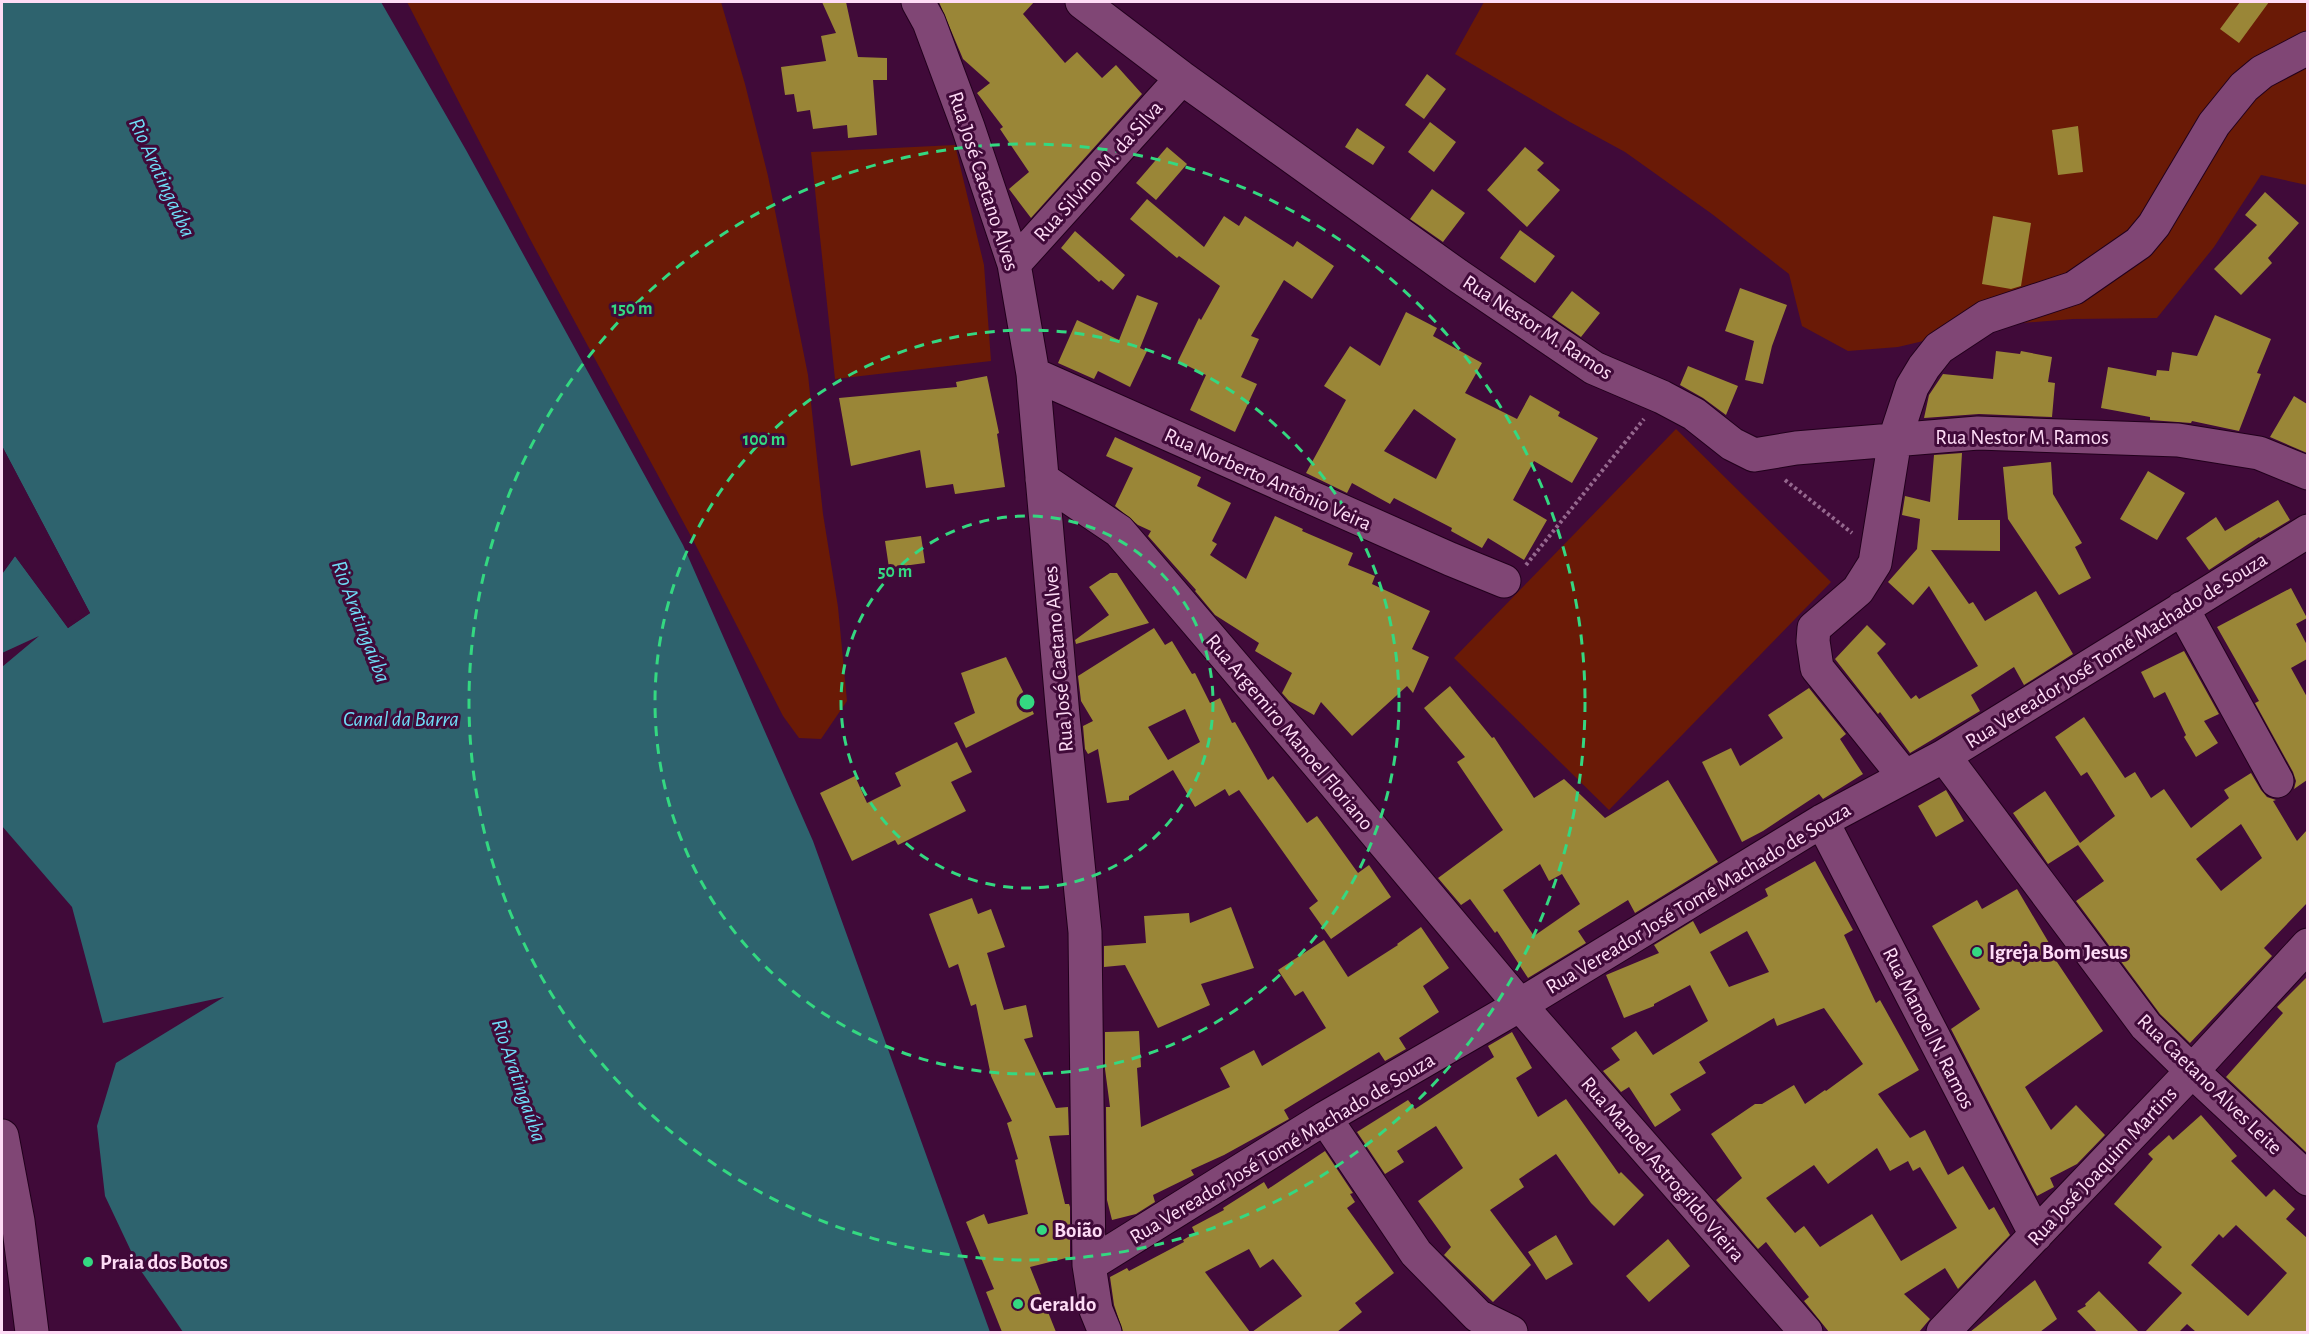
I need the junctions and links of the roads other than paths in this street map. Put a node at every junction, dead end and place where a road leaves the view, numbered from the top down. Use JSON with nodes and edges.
{"nodes":[{"id":1,"x":918,"y":2,"type":"edge"},
{"id":2,"x":1082,"y":2,"type":"edge"},
{"id":3,"x":2307,"y":48,"type":"edge"},
{"id":4,"x":1182,"y":78,"type":"junction"},
{"id":5,"x":1014,"y":264,"type":"junction"},
{"id":6,"x":1033,"y":374,"type":"junction"},
{"id":7,"x":1895,"y":439,"type":"junction"},
{"id":8,"x":2307,"y":473,"type":"edge"},
{"id":9,"x":1042,"y":479,"type":"junction"},
{"id":10,"x":2304,"y":540,"type":"edge"},
{"id":11,"x":1504,"y":581,"type":"road end"},
{"id":12,"x":2182,"y":608,"type":"junction"},
{"id":13,"x":1944,"y":756,"type":"junction"},
{"id":14,"x":1905,"y":776,"type":"junction"},
{"id":15,"x":2277,"y":781,"type":"dead end"},
{"id":16,"x":1822,"y":821,"type":"junction"},
{"id":17,"x":2307,"y":945,"type":"edge"},
{"id":18,"x":1520,"y":1005,"type":"junction"},
{"id":19,"x":2192,"y":1071,"type":"junction"},
{"id":20,"x":1325,"y":1118,"type":"junction"},
{"id":21,"x":2,"y":1136,"type":"edge"},
{"id":22,"x":2307,"y":1179,"type":"edge"},
{"id":23,"x":2036,"y":1235,"type":"junction"},
{"id":24,"x":1089,"y":1265,"type":"junction"},
{"id":25,"x":32,"y":1332,"type":"edge"},
{"id":26,"x":1105,"y":1332,"type":"edge"},
{"id":27,"x":1511,"y":1332,"type":"edge"},
{"id":28,"x":1806,"y":1332,"type":"edge"},
{"id":29,"x":1943,"y":1332,"type":"edge"}],
"edges":[{"from":1,"to":5,"type":"street","name":"Rua José Caetano Alves"},
{"from":2,"to":4,"type":"street","name":"Rua Nestor M. Ramos"},
{"from":3,"to":7,"type":"street"},
{"from":4,"to":5,"type":"street","name":"Rua Silvino M. da Silva"},
{"from":4,"to":7,"type":"street","name":"Rua Nestor M. Ramos"},
{"from":5,"to":6,"type":"street","name":"Rua José Caetano Alves"},
{"from":6,"to":9,"type":"street","name":"Rua José Caetano Alves"},
{"from":6,"to":11,"type":"street","name":"Rua Norberto Antônio Veira"},
{"from":7,"to":8,"type":"street","name":"Rua Nestor M. Ramos"},
{"from":7,"to":14,"type":"street"},
{"from":9,"to":18,"type":"street","name":"Rua Argemiro Manoel Floriano"},
{"from":9,"to":24,"type":"street","name":"Rua José Caetano Alves"},
{"from":10,"to":12,"type":"street","name":"Rua Vereador José Tomé Machado de Souza"},
{"from":12,"to":13,"type":"street","name":"Rua Vereador José Tomé Machado de Souza"},
{"from":12,"to":15,"type":"street"},
{"from":13,"to":14,"type":"street","name":"Rua Vereador José Tomé Machado de Souza"},
{"from":13,"to":19,"type":"street","name":"Rua Caetano Alves Leite"},
{"from":14,"to":16,"type":"street","name":"Rua Vereador José Tomé Machado de Souza"},
{"from":16,"to":18,"type":"street","name":"Rua Vereador José Tomé Machado de Souza"},
{"from":16,"to":23,"type":"street","name":"Rua Manoel N. Ramos"},
{"from":17,"to":19,"type":"street","name":"Rua José Joaquim Martins"},
{"from":18,"to":20,"type":"street","name":"Rua Vereador José Tomé Machado de Souza"},
{"from":18,"to":28,"type":"street","name":"Rua Manoel Astrogildo Vieira"},
{"from":19,"to":22,"type":"street","name":"Rua Caetano Alves Leite"},
{"from":19,"to":23,"type":"street","name":"Rua José Joaquim Martins"},
{"from":20,"to":24,"type":"street","name":"Rua Vereador José Tomé Machado de Souza"},
{"from":20,"to":27,"type":"street"},
{"from":21,"to":25,"type":"street"},
{"from":23,"to":29,"type":"street","name":"Rua José Joaquim Martins"},
{"from":24,"to":26,"type":"street","name":"Rua José Caetano Alves"}]}
